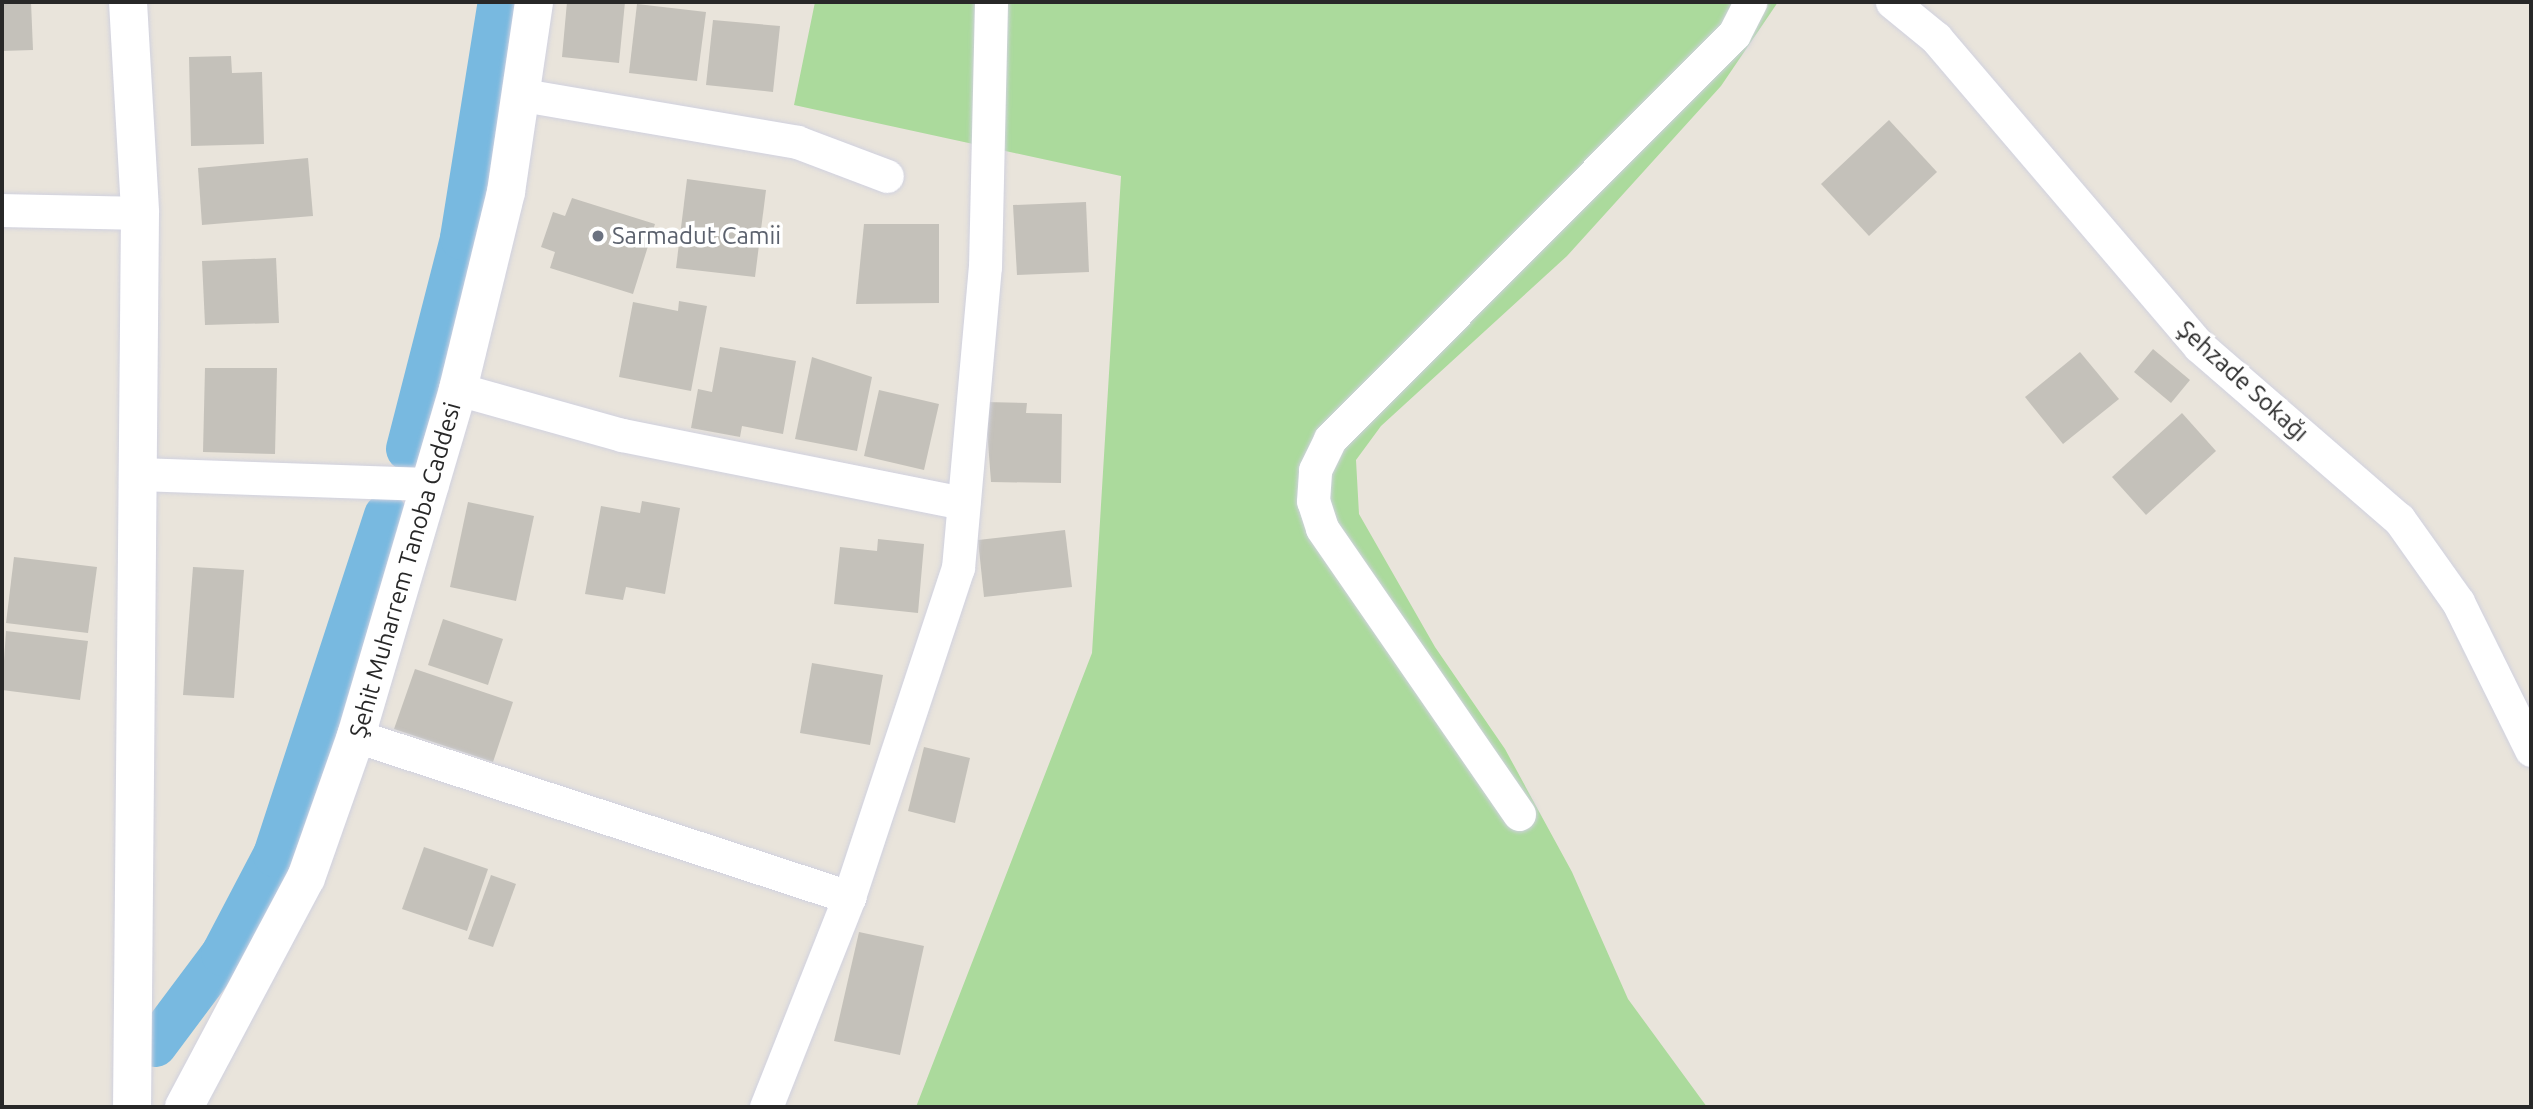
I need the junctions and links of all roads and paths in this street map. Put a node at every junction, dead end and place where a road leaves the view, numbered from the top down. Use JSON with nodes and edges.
{"nodes":[{"id":1,"x":128,"y":2,"type":"edge"},
{"id":2,"x":534,"y":2,"type":"edge"},
{"id":3,"x":991,"y":2,"type":"edge"},
{"id":4,"x":1750,"y":2,"type":"edge"},
{"id":5,"x":1892,"y":2,"type":"edge"},
{"id":6,"x":523,"y":95,"type":"junction"},
{"id":7,"x":887,"y":176,"type":"dead end"},
{"id":8,"x":2,"y":210,"type":"edge"},
{"id":9,"x":140,"y":213,"type":"junction"},
{"id":10,"x":458,"y":389,"type":"junction"},
{"id":11,"x":140,"y":474,"type":"junction"},
{"id":12,"x":432,"y":484,"type":"junction"},
{"id":13,"x":963,"y":503,"type":"junction"},
{"id":14,"x":356,"y":736,"type":"junction"},
{"id":15,"x":2531,"y":750,"type":"edge"},
{"id":16,"x":1519,"y":814,"type":"dead end"},
{"id":17,"x":849,"y":897,"type":"junction"},
{"id":18,"x":132,"y":1107,"type":"edge"},
{"id":19,"x":184,"y":1107,"type":"edge"},
{"id":20,"x":766,"y":1107,"type":"edge"}],
"edges":[{"from":1,"to":9,"type":"street"},
{"from":2,"to":6,"type":"street","name":"Şehit Muharrem Tanoba Caddesi"},
{"from":3,"to":13,"type":"street"},
{"from":4,"to":16,"type":"street"},
{"from":5,"to":15,"type":"street","name":"Şehzade Sokağı"},
{"from":6,"to":7,"type":"street"},
{"from":6,"to":10,"type":"street","name":"Şehit Muharrem Tanoba Caddesi"},
{"from":8,"to":9,"type":"street"},
{"from":9,"to":11,"type":"street"},
{"from":10,"to":12,"type":"street","name":"Şehit Muharrem Tanoba Caddesi"},
{"from":10,"to":13,"type":"street"},
{"from":11,"to":12,"type":"street"},
{"from":11,"to":18,"type":"street"},
{"from":12,"to":14,"type":"street","name":"Şehit Muharrem Tanoba Caddesi"},
{"from":13,"to":17,"type":"street"},
{"from":14,"to":17,"type":"street"},
{"from":14,"to":19,"type":"street","name":"Şehit Muharrem Tanoba Caddesi"},
{"from":17,"to":20,"type":"street"}]}
